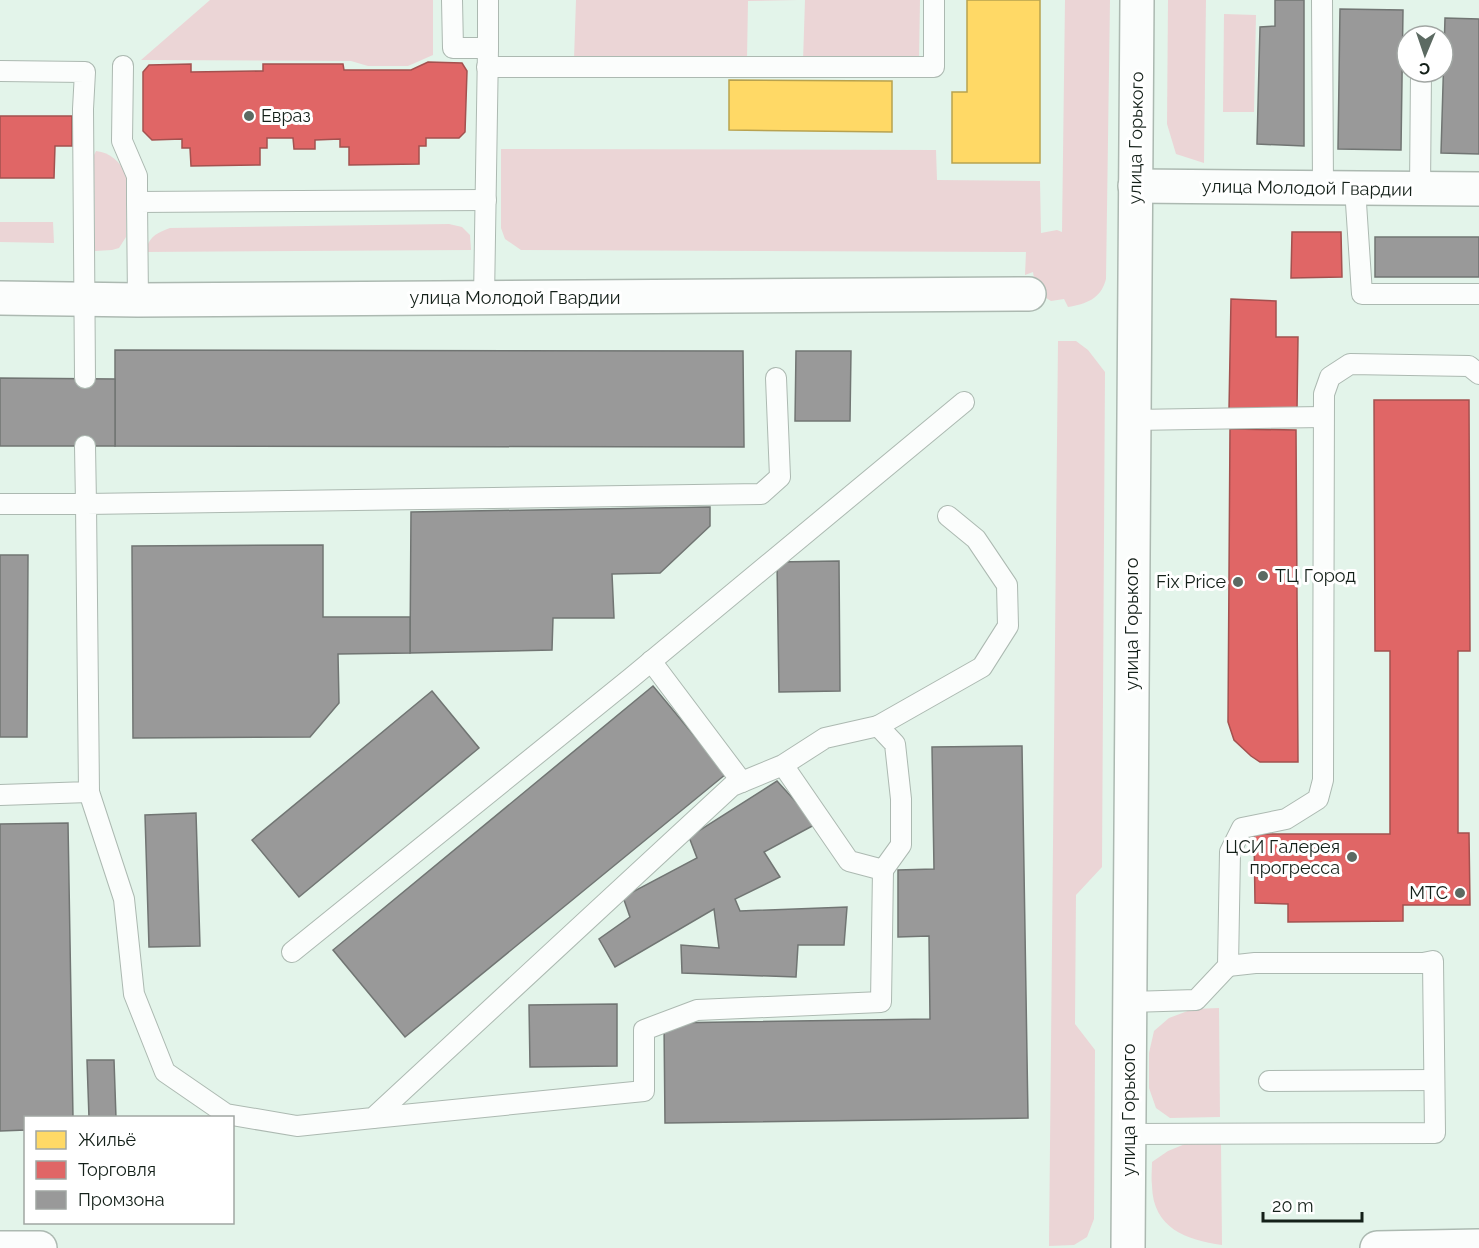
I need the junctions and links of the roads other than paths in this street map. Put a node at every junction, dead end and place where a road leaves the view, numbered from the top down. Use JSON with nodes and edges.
{"nodes":[{"id":1,"x":452,"y":0,"type":"edge"},
{"id":2,"x":488,"y":0,"type":"edge"},
{"id":3,"x":934,"y":0,"type":"edge"},
{"id":4,"x":1137,"y":0,"type":"edge"},
{"id":5,"x":1323,"y":0,"type":"edge"},
{"id":6,"x":487,"y":58,"type":"junction"},
{"id":7,"x":123,"y":66,"type":"dead end"},
{"id":8,"x":0,"y":71,"type":"edge"},
{"id":9,"x":1421,"y":84,"type":"edge"},
{"id":10,"x":1135,"y":186,"type":"junction"},
{"id":11,"x":1339,"y":188,"type":"junction"},
{"id":12,"x":1420,"y":189,"type":"junction"},
{"id":13,"x":1479,"y":189,"type":"edge"},
{"id":14,"x":486,"y":200,"type":"junction"},
{"id":15,"x":137,"y":202,"type":"junction"},
{"id":16,"x":1029,"y":294,"type":"dead end"},
{"id":17,"x":1479,"y":294,"type":"edge"},
{"id":18,"x":0,"y":298,"type":"edge"},
{"id":19,"x":484,"y":298,"type":"junction"},
{"id":20,"x":84,"y":300,"type":"junction"},
{"id":21,"x":138,"y":300,"type":"junction"},
{"id":22,"x":1479,"y":374,"type":"edge"},
{"id":23,"x":85,"y":378,"type":"dead end"},
{"id":24,"x":776,"y":378,"type":"dead end"},
{"id":25,"x":964,"y":402,"type":"dead end"},
{"id":26,"x":1323,"y":417,"type":"junction"},
{"id":27,"x":1133,"y":420,"type":"junction"},
{"id":28,"x":86,"y":446,"type":"dead end"},
{"id":29,"x":0,"y":504,"type":"edge"},
{"id":30,"x":86,"y":504,"type":"junction"},
{"id":31,"x":948,"y":516,"type":"dead end"},
{"id":32,"x":651,"y":661,"type":"junction"},
{"id":33,"x":878,"y":726,"type":"junction"},
{"id":34,"x":783,"y":765,"type":"junction"},
{"id":35,"x":742,"y":782,"type":"junction"},
{"id":36,"x":89,"y":792,"type":"junction"},
{"id":37,"x":0,"y":795,"type":"edge"},
{"id":38,"x":883,"y":870,"type":"junction"},
{"id":39,"x":292,"y":952,"type":"dead end"},
{"id":40,"x":1228,"y":966,"type":"junction"},
{"id":41,"x":1130,"y":1002,"type":"junction"},
{"id":42,"x":1434,"y":1080,"type":"junction"},
{"id":43,"x":1269,"y":1081,"type":"dead end"},
{"id":44,"x":373,"y":1118,"type":"junction"},
{"id":45,"x":1129,"y":1134,"type":"junction"},
{"id":46,"x":1479,"y":1246,"type":"edge"},
{"id":47,"x":0,"y":1248,"type":"edge"},
{"id":48,"x":40,"y":1248,"type":"edge"},
{"id":49,"x":1128,"y":1248,"type":"edge"},
{"id":50,"x":1377,"y":1248,"type":"edge"}],
"edges":[{"from":1,"to":6,"type":"lane"},
{"from":2,"to":6,"type":"lane"},
{"from":3,"to":6,"type":"lane"},
{"from":4,"to":10,"type":"street","name":"улица Горького"},
{"from":5,"to":11,"type":"lane"},
{"from":6,"to":14,"type":"lane"},
{"from":7,"to":15,"type":"lane"},
{"from":8,"to":20,"type":"lane"},
{"from":9,"to":12,"type":"lane"},
{"from":10,"to":11,"type":"street","name":"улица Молодой Гвардии"},
{"from":10,"to":27,"type":"street","name":"улица Горького"},
{"from":11,"to":12,"type":"street","name":"улица Молодой Гвардии"},
{"from":11,"to":17,"type":"lane"},
{"from":12,"to":13,"type":"street","name":"улица Молодой Гвардии"},
{"from":14,"to":15,"type":"lane"},
{"from":14,"to":19,"type":"lane"},
{"from":15,"to":21,"type":"lane"},
{"from":16,"to":19,"type":"street","name":"улица Молодой Гвардии"},
{"from":18,"to":20,"type":"street","name":"улица Молодой Гвардии"},
{"from":19,"to":21,"type":"street","name":"улица Молодой Гвардии"},
{"from":20,"to":21,"type":"street","name":"улица Молодой Гвардии"},
{"from":20,"to":23,"type":"lane"},
{"from":22,"to":26,"type":"lane"},
{"from":24,"to":30,"type":"lane"},
{"from":25,"to":32,"type":"lane"},
{"from":26,"to":27,"type":"lane"},
{"from":26,"to":40,"type":"lane"},
{"from":27,"to":41,"type":"street","name":"улица Горького"},
{"from":28,"to":30,"type":"lane"},
{"from":29,"to":30,"type":"lane"},
{"from":30,"to":36,"type":"lane"},
{"from":31,"to":33,"type":"lane"},
{"from":32,"to":35,"type":"lane"},
{"from":32,"to":39,"type":"lane"},
{"from":33,"to":34,"type":"lane"},
{"from":33,"to":38,"type":"lane"},
{"from":34,"to":35,"type":"lane"},
{"from":34,"to":38,"type":"lane"},
{"from":35,"to":44,"type":"lane"},
{"from":36,"to":37,"type":"lane"},
{"from":36,"to":44,"type":"lane"},
{"from":38,"to":44,"type":"lane"},
{"from":40,"to":41,"type":"lane"},
{"from":40,"to":42,"type":"lane"},
{"from":41,"to":45,"type":"street","name":"улица Горького"},
{"from":42,"to":43,"type":"lane"},
{"from":42,"to":45,"type":"lane"},
{"from":45,"to":49,"type":"street","name":"улица Горького"},
{"from":46,"to":50,"type":"street"},
{"from":47,"to":48,"type":"street"}]}
